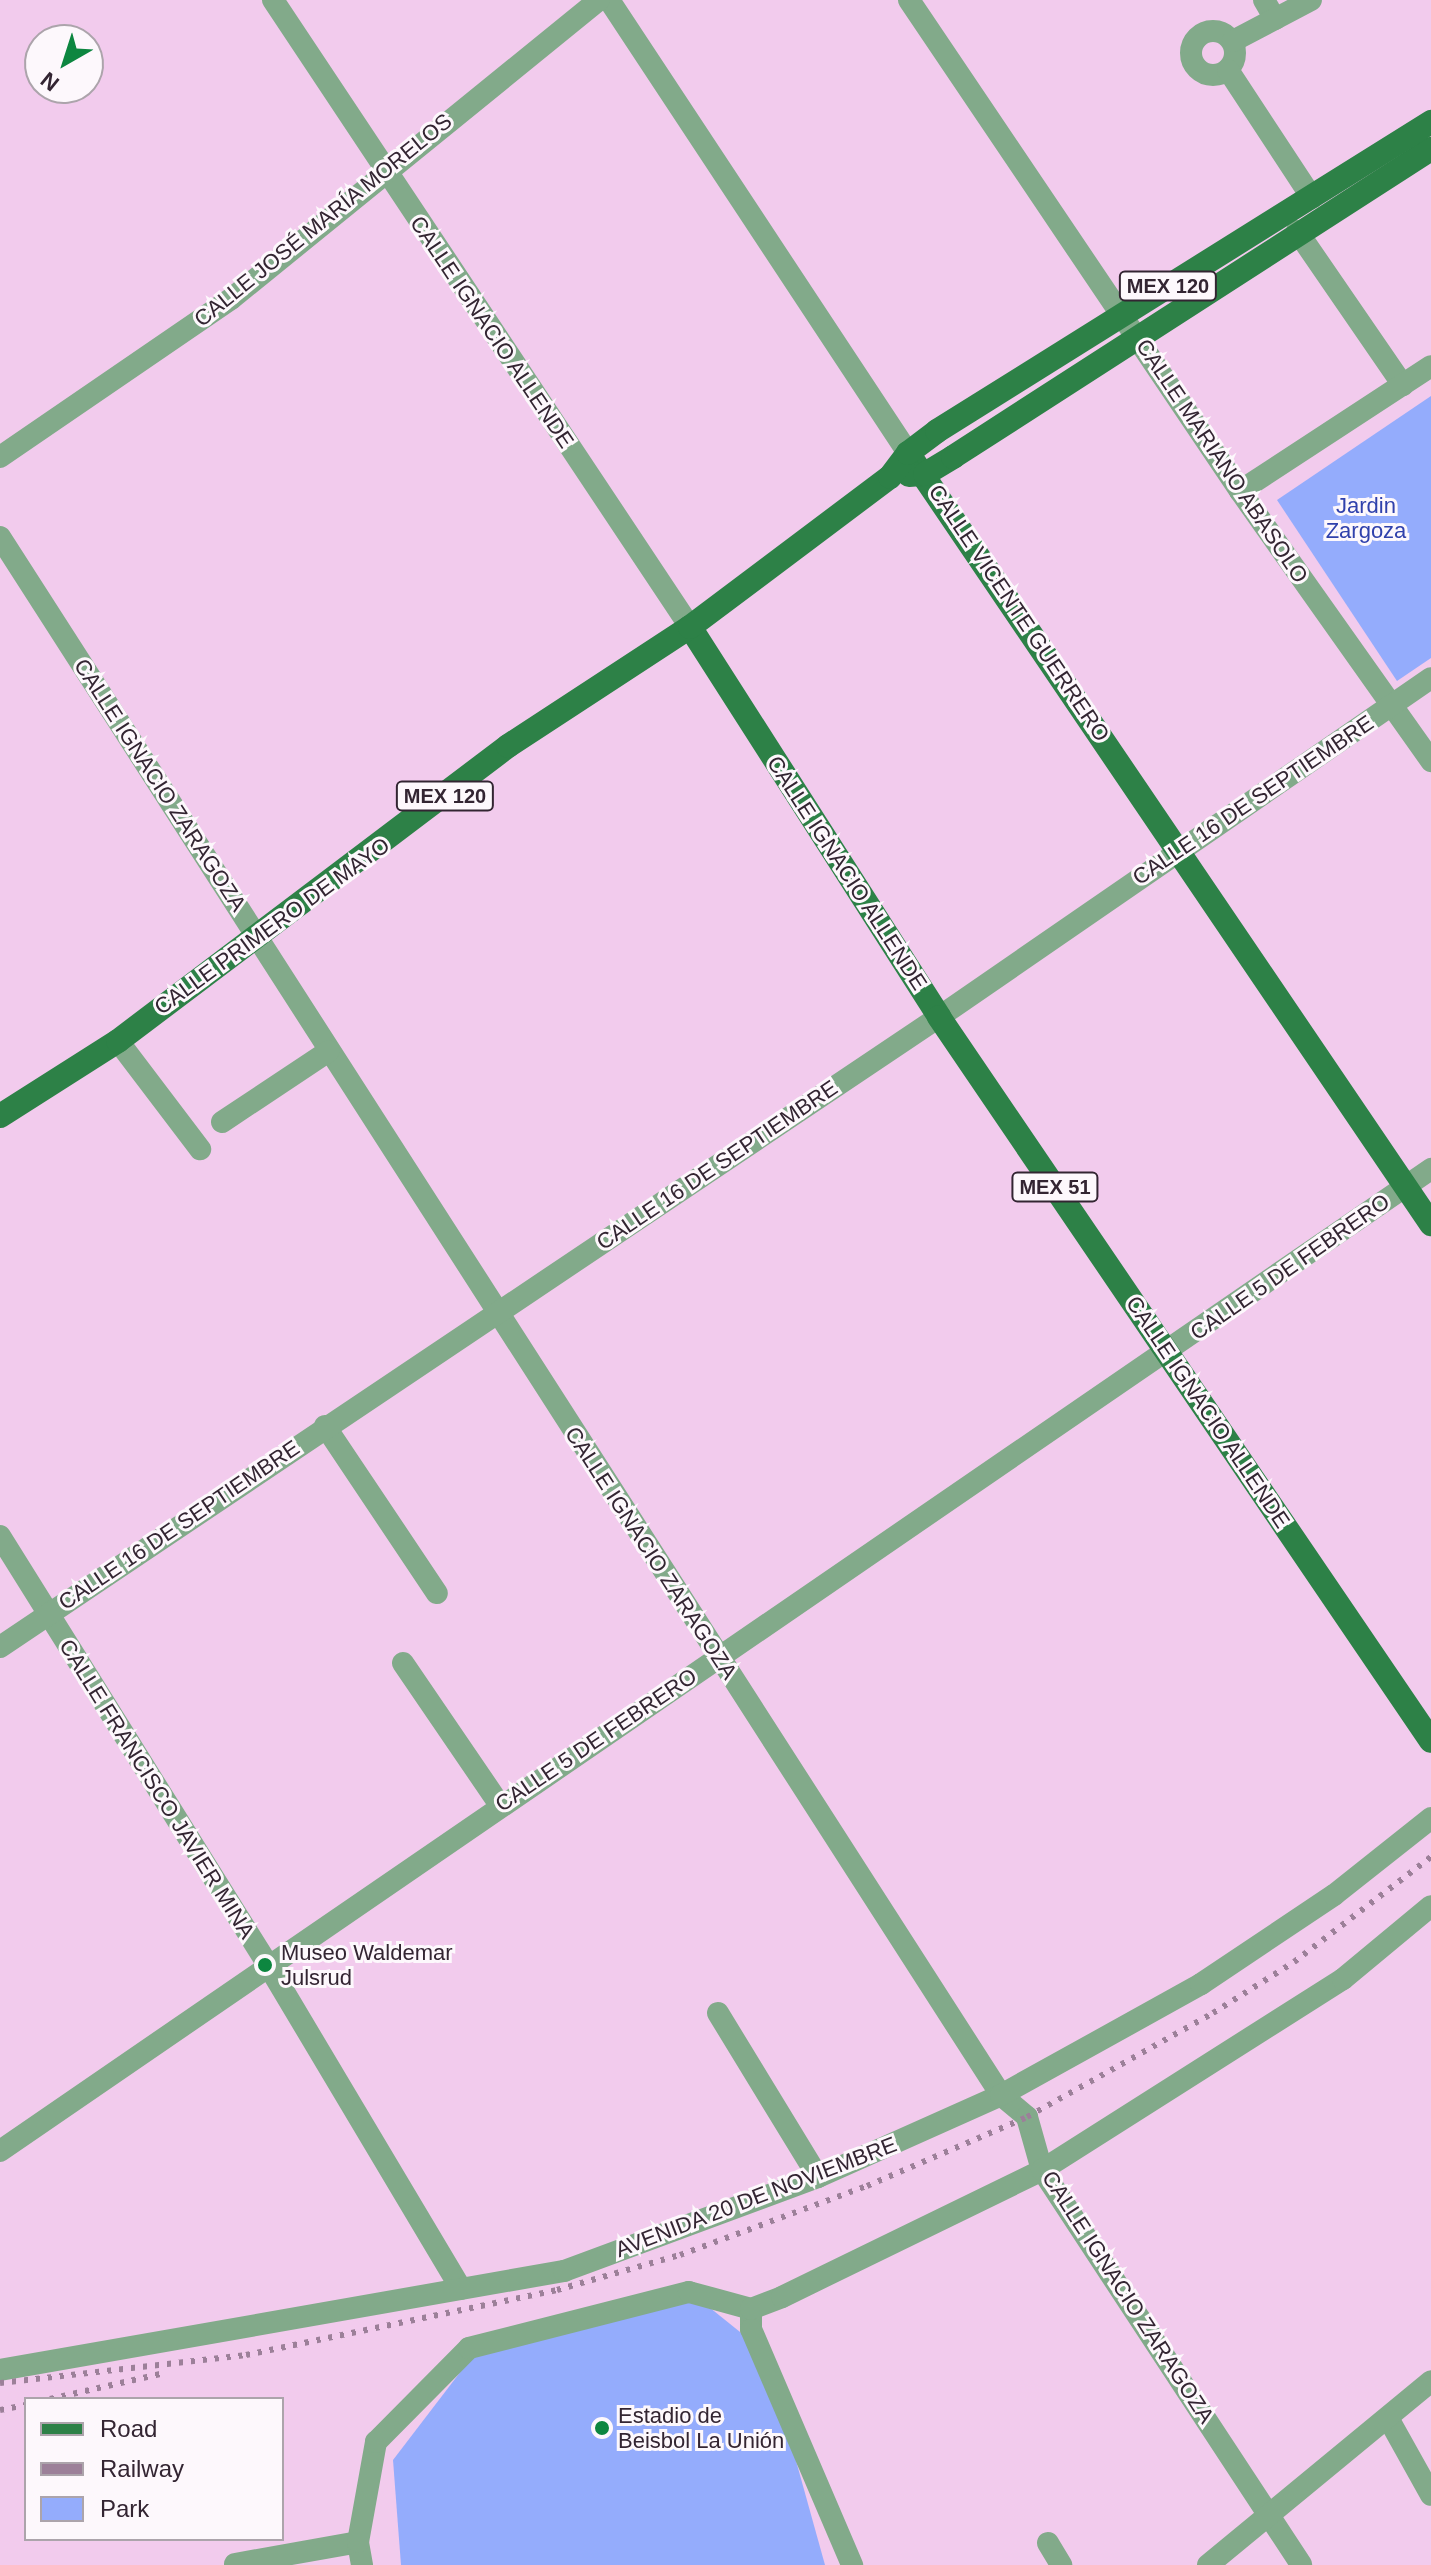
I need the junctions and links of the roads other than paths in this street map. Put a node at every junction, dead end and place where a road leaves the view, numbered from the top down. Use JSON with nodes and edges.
{"nodes":[{"id":1,"x":273,"y":0,"type":"edge"},
{"id":2,"x":599,"y":0,"type":"edge"},
{"id":3,"x":609,"y":0,"type":"edge"},
{"id":4,"x":909,"y":0,"type":"edge"},
{"id":5,"x":1311,"y":0,"type":"edge"},
{"id":6,"x":1270,"y":9,"type":"edge"},
{"id":7,"x":1233,"y":41,"type":"junction"},
{"id":8,"x":1228,"y":70,"type":"junction"},
{"id":9,"x":1431,"y":122,"type":"edge"},
{"id":10,"x":1431,"y":149,"type":"edge"},
{"id":11,"x":384,"y":170,"type":"junction"},
{"id":12,"x":1312,"y":198,"type":"junction"},
{"id":13,"x":1297,"y":231,"type":"junction"},
{"id":14,"x":1121,"y":316,"type":"junction"},
{"id":15,"x":1137,"y":335,"type":"junction"},
{"id":16,"x":1431,"y":366,"type":"edge"},
{"id":17,"x":1403,"y":385,"type":"junction"},
{"id":18,"x":908,"y":453,"type":"junction"},
{"id":19,"x":0,"y":457,"type":"edge"},
{"id":20,"x":925,"y":474,"type":"junction"},
{"id":21,"x":890,"y":477,"type":"junction"},
{"id":22,"x":1240,"y":491,"type":"junction"},
{"id":23,"x":0,"y":537,"type":"edge"},
{"id":24,"x":690,"y":627,"type":"junction"},
{"id":25,"x":1431,"y":678,"type":"edge"},
{"id":26,"x":1392,"y":705,"type":"junction"},
{"id":27,"x":1431,"y":761,"type":"edge"},
{"id":28,"x":1180,"y":849,"type":"junction"},
{"id":29,"x":256,"y":935,"type":"junction"},
{"id":30,"x":939,"y":1017,"type":"junction"},
{"id":31,"x":118,"y":1041,"type":"junction"},
{"id":32,"x":329,"y":1051,"type":"junction"},
{"id":33,"x":0,"y":1116,"type":"edge"},
{"id":34,"x":222,"y":1122,"type":"dead end"},
{"id":35,"x":200,"y":1149,"type":"dead end"},
{"id":36,"x":1431,"y":1169,"type":"edge"},
{"id":37,"x":1405,"y":1187,"type":"junction"},
{"id":38,"x":1431,"y":1224,"type":"edge"},
{"id":39,"x":495,"y":1314,"type":"junction"},
{"id":40,"x":1168,"y":1352,"type":"junction"},
{"id":41,"x":325,"y":1426,"type":"junction"},
{"id":42,"x":0,"y":1536,"type":"edge"},
{"id":43,"x":437,"y":1593,"type":"dead end"},
{"id":44,"x":48,"y":1613,"type":"junction"},
{"id":45,"x":0,"y":1647,"type":"edge"},
{"id":46,"x":719,"y":1656,"type":"junction"},
{"id":47,"x":403,"y":1663,"type":"dead end"},
{"id":48,"x":1431,"y":1741,"type":"edge"},
{"id":49,"x":500,"y":1805,"type":"junction"},
{"id":50,"x":1431,"y":1818,"type":"edge"},
{"id":51,"x":1431,"y":1906,"type":"edge"},
{"id":52,"x":268,"y":1965,"type":"junction"},
{"id":53,"x":718,"y":2013,"type":"dead end"},
{"id":54,"x":1001,"y":2095,"type":"junction"},
{"id":55,"x":0,"y":2151,"type":"edge"},
{"id":56,"x":1042,"y":2170,"type":"junction"},
{"id":57,"x":818,"y":2177,"type":"junction"},
{"id":58,"x":461,"y":2289,"type":"junction"},
{"id":59,"x":751,"y":2309,"type":"junction"},
{"id":60,"x":0,"y":2370,"type":"edge"},
{"id":61,"x":1431,"y":2381,"type":"edge"},
{"id":62,"x":1388,"y":2418,"type":"junction"},
{"id":63,"x":1424,"y":2469,"type":"edge"},
{"id":64,"x":1431,"y":2495,"type":"edge"},
{"id":65,"x":1271,"y":2515,"type":"junction"},
{"id":66,"x":358,"y":2542,"type":"junction"},
{"id":67,"x":1048,"y":2543,"type":"dead end"},
{"id":68,"x":235,"y":2564,"type":"edge"},
{"id":69,"x":362,"y":2565,"type":"edge"},
{"id":70,"x":852,"y":2565,"type":"edge"},
{"id":71,"x":1061,"y":2565,"type":"edge"},
{"id":72,"x":1208,"y":2565,"type":"edge"},
{"id":73,"x":1301,"y":2565,"type":"edge"}],
"edges":[{"from":1,"to":11,"type":"street","name":"CALLE IGNACIO ALLENDE"},
{"from":2,"to":11,"type":"street","name":"CALLE JOSÉ MARÍA MORELOS"},
{"from":3,"to":18,"type":"street","name":"CALLE VICENTE GUERRERO"},
{"from":4,"to":14,"type":"street","name":"CALLE MARIANO ABASOLO"},
{"from":5,"to":6,"type":"street"},
{"from":6,"to":7,"type":"street"},
{"from":7,"to":8,"type":"street"},
{"from":7,"to":8,"type":"street"},
{"from":8,"to":12,"type":"street"},
{"from":9,"to":12,"type":"main road","name":"CALLE PRIMERO DE MAYO","number":"MEX 120"},
{"from":10,"to":13,"type":"main road","number":"MEX 120"},
{"from":11,"to":19,"type":"street","name":"CALLE JOSÉ MARÍA MORELOS"},
{"from":11,"to":24,"type":"street","name":"CALLE IGNACIO ALLENDE"},
{"from":12,"to":14,"type":"main road","name":"CALLE PRIMERO DE MAYO","number":"MEX 120"},
{"from":13,"to":15,"type":"main road","number":"MEX 120"},
{"from":13,"to":17,"type":"street"},
{"from":14,"to":15,"type":"street","name":"CALLE MARIANO ABASOLO"},
{"from":14,"to":18,"type":"main road","name":"CALLE PRIMERO DE MAYO","number":"MEX 120"},
{"from":15,"to":20,"type":"main road","number":"MEX 120"},
{"from":15,"to":22,"type":"street","name":"CALLE MARIANO ABASOLO"},
{"from":16,"to":17,"type":"street"},
{"from":17,"to":22,"type":"street"},
{"from":18,"to":20,"type":"main road","name":"CALLE VICENTE GUERRERO"},
{"from":18,"to":21,"type":"main road","name":"CALLE PRIMERO DE MAYO","number":"MEX 120"},
{"from":20,"to":21,"type":"main road","number":"MEX 120"},
{"from":20,"to":28,"type":"main road","name":"CALLE VICENTE GUERRERO"},
{"from":21,"to":24,"type":"main road","name":"CALLE PRIMERO DE MAYO","number":"MEX 120"},
{"from":22,"to":26,"type":"street","name":"CALLE MARIANO ABASOLO"},
{"from":23,"to":29,"type":"street","name":"CALLE IGNACIO ZARAGOZA"},
{"from":24,"to":29,"type":"main road","name":"CALLE PRIMERO DE MAYO","number":"MEX 120"},
{"from":24,"to":30,"type":"main road","name":"CALLE IGNACIO ALLENDE","number":"MEX 51"},
{"from":25,"to":26,"type":"street","name":"CALLE 16 DE SEPTIEMBRE"},
{"from":26,"to":27,"type":"street","name":"CALLE MARIANO ABASOLO"},
{"from":26,"to":28,"type":"street","name":"CALLE 16 DE SEPTIEMBRE"},
{"from":28,"to":30,"type":"street","name":"CALLE 16 DE SEPTIEMBRE"},
{"from":28,"to":37,"type":"main road","name":"CALLE VICENTE GUERRERO"},
{"from":29,"to":31,"type":"main road","name":"CALLE PRIMERO DE MAYO","number":"MEX 120"},
{"from":29,"to":32,"type":"street","name":"CALLE IGNACIO ZARAGOZA"},
{"from":30,"to":39,"type":"street","name":"CALLE 16 DE SEPTIEMBRE"},
{"from":30,"to":40,"type":"main road","name":"CALLE IGNACIO ALLENDE","number":"MEX 51"},
{"from":31,"to":33,"type":"main road","name":"CALLE PRIMERO DE MAYO","number":"MEX 120"},
{"from":31,"to":35,"type":"street"},
{"from":32,"to":34,"type":"street"},
{"from":32,"to":39,"type":"street","name":"CALLE IGNACIO ZARAGOZA"},
{"from":36,"to":37,"type":"street","name":"CALLE 5 DE FEBRERO"},
{"from":37,"to":38,"type":"main road","name":"CALLE VICENTE GUERRERO"},
{"from":37,"to":40,"type":"street","name":"CALLE 5 DE FEBRERO"},
{"from":39,"to":41,"type":"street","name":"CALLE 16 DE SEPTIEMBRE"},
{"from":39,"to":46,"type":"street","name":"CALLE IGNACIO ZARAGOZA"},
{"from":40,"to":46,"type":"street","name":"CALLE 5 DE FEBRERO"},
{"from":40,"to":48,"type":"main road","name":"CALLE IGNACIO ALLENDE","number":"MEX 51"},
{"from":41,"to":43,"type":"street"},
{"from":41,"to":44,"type":"street","name":"CALLE 16 DE SEPTIEMBRE"},
{"from":42,"to":44,"type":"street","name":"CALLE FRANCISCO JAVIER MINA"},
{"from":44,"to":45,"type":"street","name":"CALLE 16 DE SEPTIEMBRE"},
{"from":44,"to":52,"type":"street","name":"CALLE FRANCISCO JAVIER MINA"},
{"from":46,"to":49,"type":"street","name":"CALLE 5 DE FEBRERO"},
{"from":46,"to":54,"type":"street","name":"CALLE IGNACIO ZARAGOZA"},
{"from":47,"to":49,"type":"street"},
{"from":49,"to":52,"type":"street","name":"CALLE 5 DE FEBRERO"},
{"from":50,"to":54,"type":"street","name":"AVENIDA 20 DE NOVIEMBRE"},
{"from":51,"to":56,"type":"street"},
{"from":52,"to":55,"type":"street","name":"CALLE 5 DE FEBRERO"},
{"from":52,"to":58,"type":"street","name":"CALLE FRANCISCO JAVIER MINA"},
{"from":53,"to":57,"type":"street"},
{"from":54,"to":56,"type":"street","name":"CALLE IGNACIO ZARAGOZA"},
{"from":54,"to":57,"type":"street","name":"AVENIDA 20 DE NOVIEMBRE"},
{"from":56,"to":59,"type":"street"},
{"from":56,"to":65,"type":"street","name":"CALLE IGNACIO ZARAGOZA"},
{"from":57,"to":58,"type":"street","name":"AVENIDA 20 DE NOVIEMBRE"},
{"from":58,"to":60,"type":"street","name":"AVENIDA 20 DE NOVIEMBRE"},
{"from":59,"to":66,"type":"street"},
{"from":59,"to":70,"type":"street"},
{"from":61,"to":62,"type":"street"},
{"from":62,"to":63,"type":"street"},
{"from":62,"to":65,"type":"street"},
{"from":63,"to":64,"type":"street"},
{"from":65,"to":72,"type":"street"},
{"from":65,"to":73,"type":"street","name":"CALLE IGNACIO ZARAGOZA"},
{"from":66,"to":68,"type":"street"},
{"from":66,"to":69,"type":"street"},
{"from":67,"to":71,"type":"street"}]}
